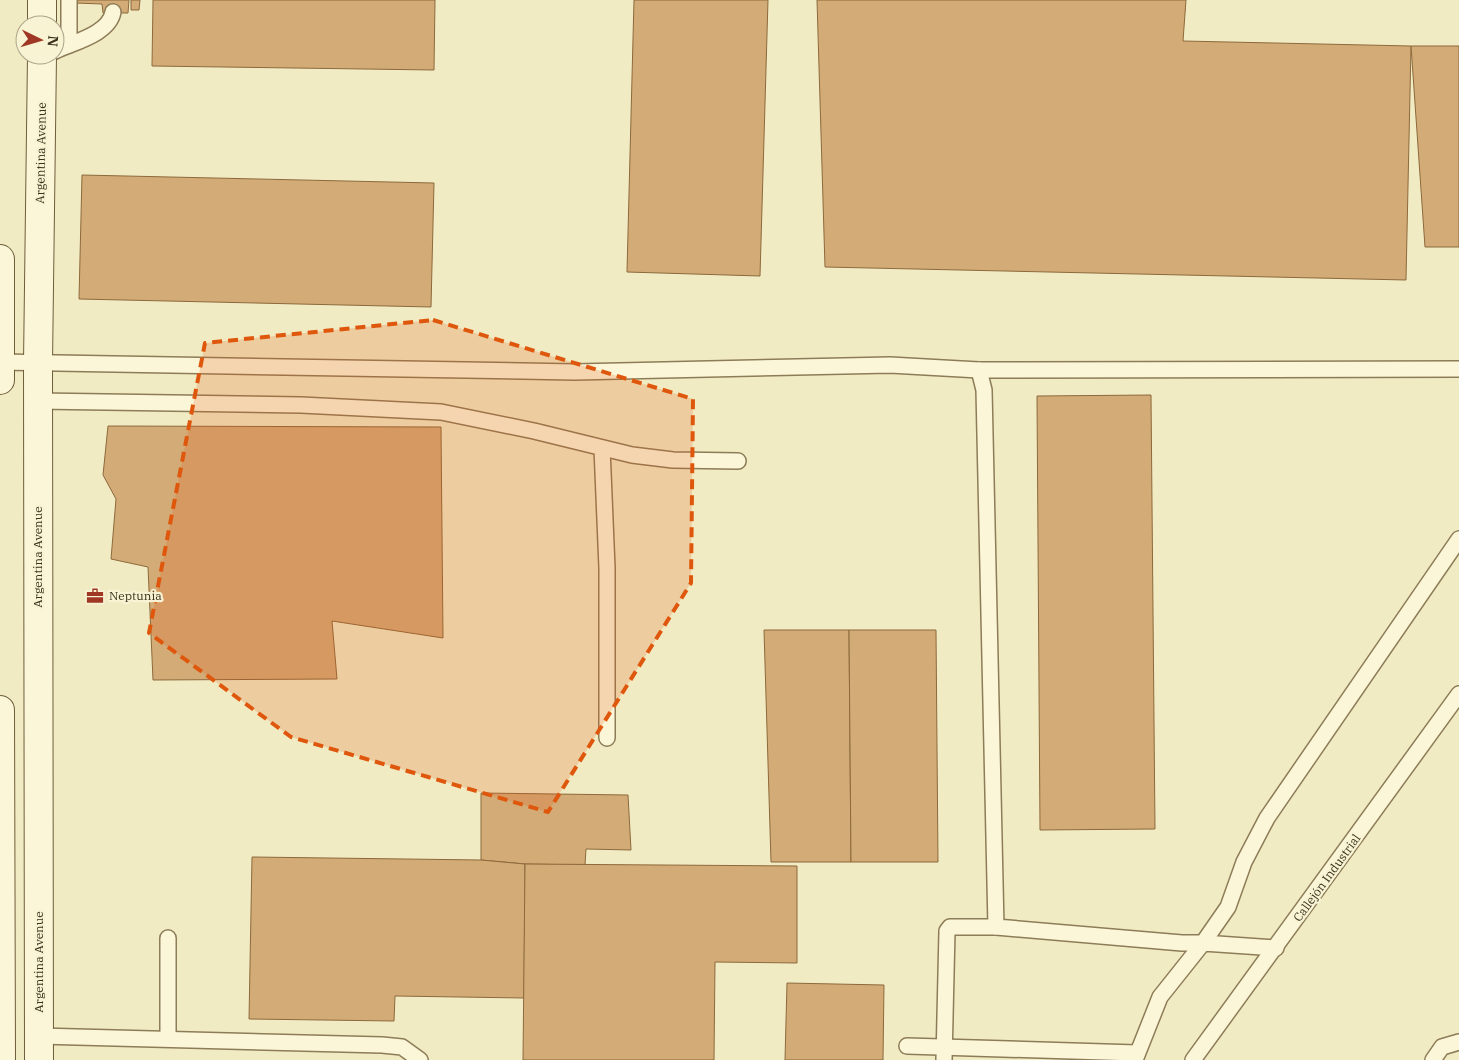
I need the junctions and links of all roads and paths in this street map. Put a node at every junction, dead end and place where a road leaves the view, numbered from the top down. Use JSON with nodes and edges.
{"nodes":[{"id":1,"x":42,"y":0,"type":"edge"},
{"id":2,"x":69,"y":0,"type":"edge"},
{"id":3,"x":113,"y":12,"type":"dead end"},
{"id":4,"x":42,"y":15,"type":"edge"},
{"id":5,"x":64,"y":15,"type":"edge"},
{"id":6,"x":65,"y":46,"type":"edge"},
{"id":7,"x":50,"y":65,"type":"edge"},
{"id":8,"x":0,"y":259,"type":"edge"},
{"id":9,"x":0,"y":328,"type":"edge"},
{"id":10,"x":0,"y":362,"type":"edge"},
{"id":11,"x":38,"y":363,"type":"junction"},
{"id":12,"x":1459,"y":368,"type":"edge"},
{"id":13,"x":979,"y":370,"type":"junction"},
{"id":14,"x":0,"y":380,"type":"edge"},
{"id":15,"x":38,"y":401,"type":"junction"},
{"id":16,"x":602,"y":448,"type":"junction"},
{"id":17,"x":738,"y":461,"type":"dead end"},
{"id":18,"x":1459,"y":539,"type":"edge"},
{"id":19,"x":1459,"y":694,"type":"edge"},
{"id":20,"x":0,"y":710,"type":"edge"},
{"id":21,"x":0,"y":720,"type":"edge"},
{"id":22,"x":38,"y":721,"type":"junction"},
{"id":23,"x":607,"y":738,"type":"dead end"},
{"id":24,"x":996,"y":928,"type":"junction"},
{"id":25,"x":168,"y":938,"type":"dead end"},
{"id":26,"x":1202,"y":943,"type":"junction"},
{"id":27,"x":1276,"y":948,"type":"junction"},
{"id":28,"x":0,"y":953,"type":"edge"},
{"id":29,"x":168,"y":1039,"type":"junction"},
{"id":30,"x":1459,"y":1042,"type":"edge"},
{"id":31,"x":907,"y":1046,"type":"dead end"},
{"id":32,"x":40,"y":1048,"type":"edge"},
{"id":33,"x":944,"y":1054,"type":"edge"},
{"id":34,"x":1136,"y":1057,"type":"edge"},
{"id":35,"x":1,"y":1060,"type":"edge"},
{"id":36,"x":420,"y":1060,"type":"edge"},
{"id":37,"x":1193,"y":1060,"type":"edge"},
{"id":38,"x":1433,"y":1060,"type":"edge"}],
"edges":[{"from":1,"to":4,"type":"main road"},
{"from":2,"to":5,"type":"lane"},
{"from":3,"to":6,"type":"lane"},
{"from":7,"to":11,"type":"main road","name":"Argentina Avenue"},
{"from":8,"to":9,"type":"main road"},
{"from":9,"to":10,"type":"main road"},
{"from":10,"to":11,"type":"lane"},
{"from":10,"to":14,"type":"main road"},
{"from":11,"to":13,"type":"lane"},
{"from":11,"to":15,"type":"main road","name":"Argentina Avenue"},
{"from":12,"to":13,"type":"lane"},
{"from":13,"to":24,"type":"lane"},
{"from":15,"to":16,"type":"lane"},
{"from":15,"to":22,"type":"main road","name":"Argentina Avenue"},
{"from":16,"to":17,"type":"lane"},
{"from":16,"to":23,"type":"lane"},
{"from":18,"to":26,"type":"lane"},
{"from":19,"to":27,"type":"lane","name":"Callejón Industrial"},
{"from":20,"to":21,"type":"main road"},
{"from":21,"to":22,"type":"main road"},
{"from":21,"to":28,"type":"main road"},
{"from":22,"to":32,"type":"main road","name":"Argentina Avenue"},
{"from":24,"to":26,"type":"lane"},
{"from":24,"to":33,"type":"lane"},
{"from":25,"to":29,"type":"lane"},
{"from":26,"to":27,"type":"lane"},
{"from":26,"to":34,"type":"lane"},
{"from":27,"to":37,"type":"lane","name":"Callejón Industrial"},
{"from":28,"to":35,"type":"main road"},
{"from":29,"to":32,"type":"lane"},
{"from":29,"to":36,"type":"lane"},
{"from":30,"to":38,"type":"lane"},
{"from":31,"to":33,"type":"lane"},
{"from":33,"to":34,"type":"lane"}]}
